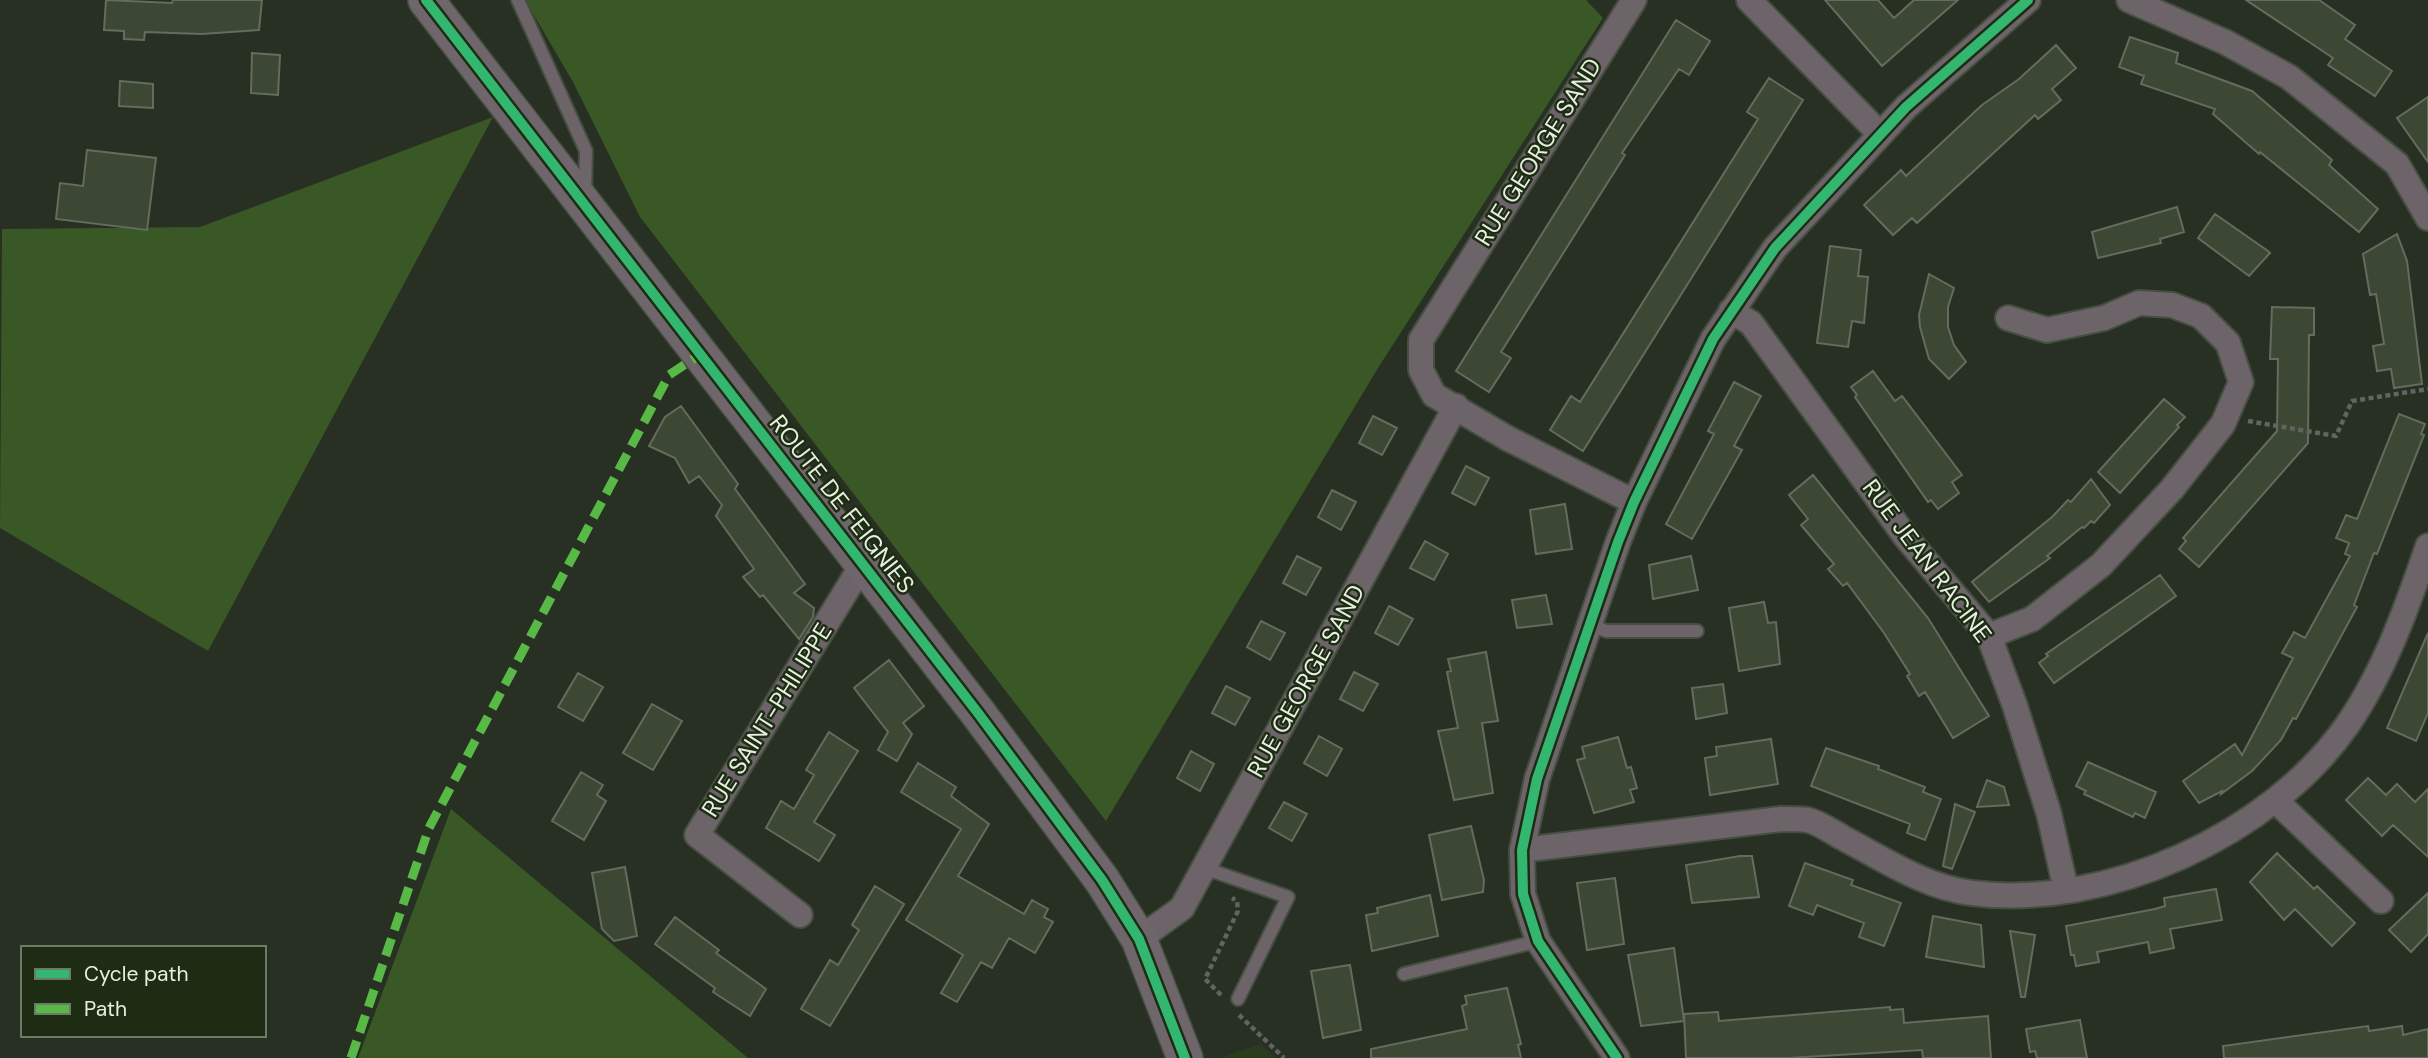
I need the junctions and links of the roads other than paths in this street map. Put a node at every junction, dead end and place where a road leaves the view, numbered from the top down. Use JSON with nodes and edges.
{"nodes":[{"id":1,"x":426,"y":0,"type":"edge"},
{"id":2,"x":518,"y":0,"type":"edge"},
{"id":3,"x":1633,"y":0,"type":"edge"},
{"id":4,"x":1749,"y":0,"type":"edge"},
{"id":5,"x":2028,"y":0,"type":"edge"},
{"id":6,"x":2129,"y":0,"type":"edge"},
{"id":7,"x":1880,"y":134,"type":"junction"},
{"id":8,"x":584,"y":205,"type":"junction"},
{"id":9,"x":2428,"y":218,"type":"edge"},
{"id":10,"x":1731,"y":311,"type":"junction"},
{"id":11,"x":2008,"y":318,"type":"dead end"},
{"id":12,"x":1456,"y":406,"type":"junction"},
{"id":13,"x":1634,"y":502,"type":"junction"},
{"id":14,"x":2428,"y":546,"type":"edge"},
{"id":15,"x":862,"y":565,"type":"junction"},
{"id":16,"x":1592,"y":625,"type":"junction"},
{"id":17,"x":1697,"y":631,"type":"dead end"},
{"id":18,"x":1989,"y":636,"type":"junction"},
{"id":19,"x":2276,"y":801,"type":"junction"},
{"id":20,"x":1522,"y":850,"type":"junction"},
{"id":21,"x":1202,"y":872,"type":"junction"},
{"id":22,"x":2066,"y":890,"type":"junction"},
{"id":23,"x":2381,"y":901,"type":"dead end"},
{"id":24,"x":800,"y":915,"type":"dead end"},
{"id":25,"x":1139,"y":939,"type":"junction"},
{"id":26,"x":1538,"y":942,"type":"junction"},
{"id":27,"x":1404,"y":974,"type":"dead end"},
{"id":28,"x":1236,"y":1004,"type":"road end"},
{"id":29,"x":1185,"y":1058,"type":"edge"},
{"id":30,"x":1617,"y":1058,"type":"edge"}],
"edges":[{"from":1,"to":8,"type":"street","name":"ROUTE DE FEIGNIES"},
{"from":2,"to":8,"type":"lane"},
{"from":3,"to":12,"type":"street","name":"RUE GEORGE SAND"},
{"from":4,"to":7,"type":"street"},
{"from":5,"to":7,"type":"street"},
{"from":6,"to":9,"type":"street"},
{"from":7,"to":10,"type":"street"},
{"from":8,"to":15,"type":"street","name":"ROUTE DE FEIGNIES"},
{"from":10,"to":13,"type":"street"},
{"from":10,"to":18,"type":"street","name":"RUE JEAN RACINE"},
{"from":11,"to":18,"type":"street"},
{"from":12,"to":13,"type":"street","name":"RUE GEORGE SAND"},
{"from":12,"to":21,"type":"street","name":"RUE GEORGE SAND"},
{"from":13,"to":16,"type":"street"},
{"from":14,"to":19,"type":"street"},
{"from":15,"to":24,"type":"street","name":"RUE SAINT-PHILIPPE"},
{"from":15,"to":25,"type":"street","name":"ROUTE DE FEIGNIES"},
{"from":16,"to":17,"type":"lane"},
{"from":16,"to":20,"type":"street"},
{"from":18,"to":22,"type":"street","name":"RUE JEAN RACINE"},
{"from":19,"to":22,"type":"street"},
{"from":19,"to":23,"type":"street"},
{"from":20,"to":22,"type":"street"},
{"from":20,"to":26,"type":"street"},
{"from":21,"to":25,"type":"street","name":"RUE GEORGE SAND"},
{"from":21,"to":28,"type":"lane"},
{"from":25,"to":29,"type":"street","name":"ROUTE DE FEIGNIES"},
{"from":26,"to":27,"type":"lane"},
{"from":26,"to":30,"type":"street"}]}
